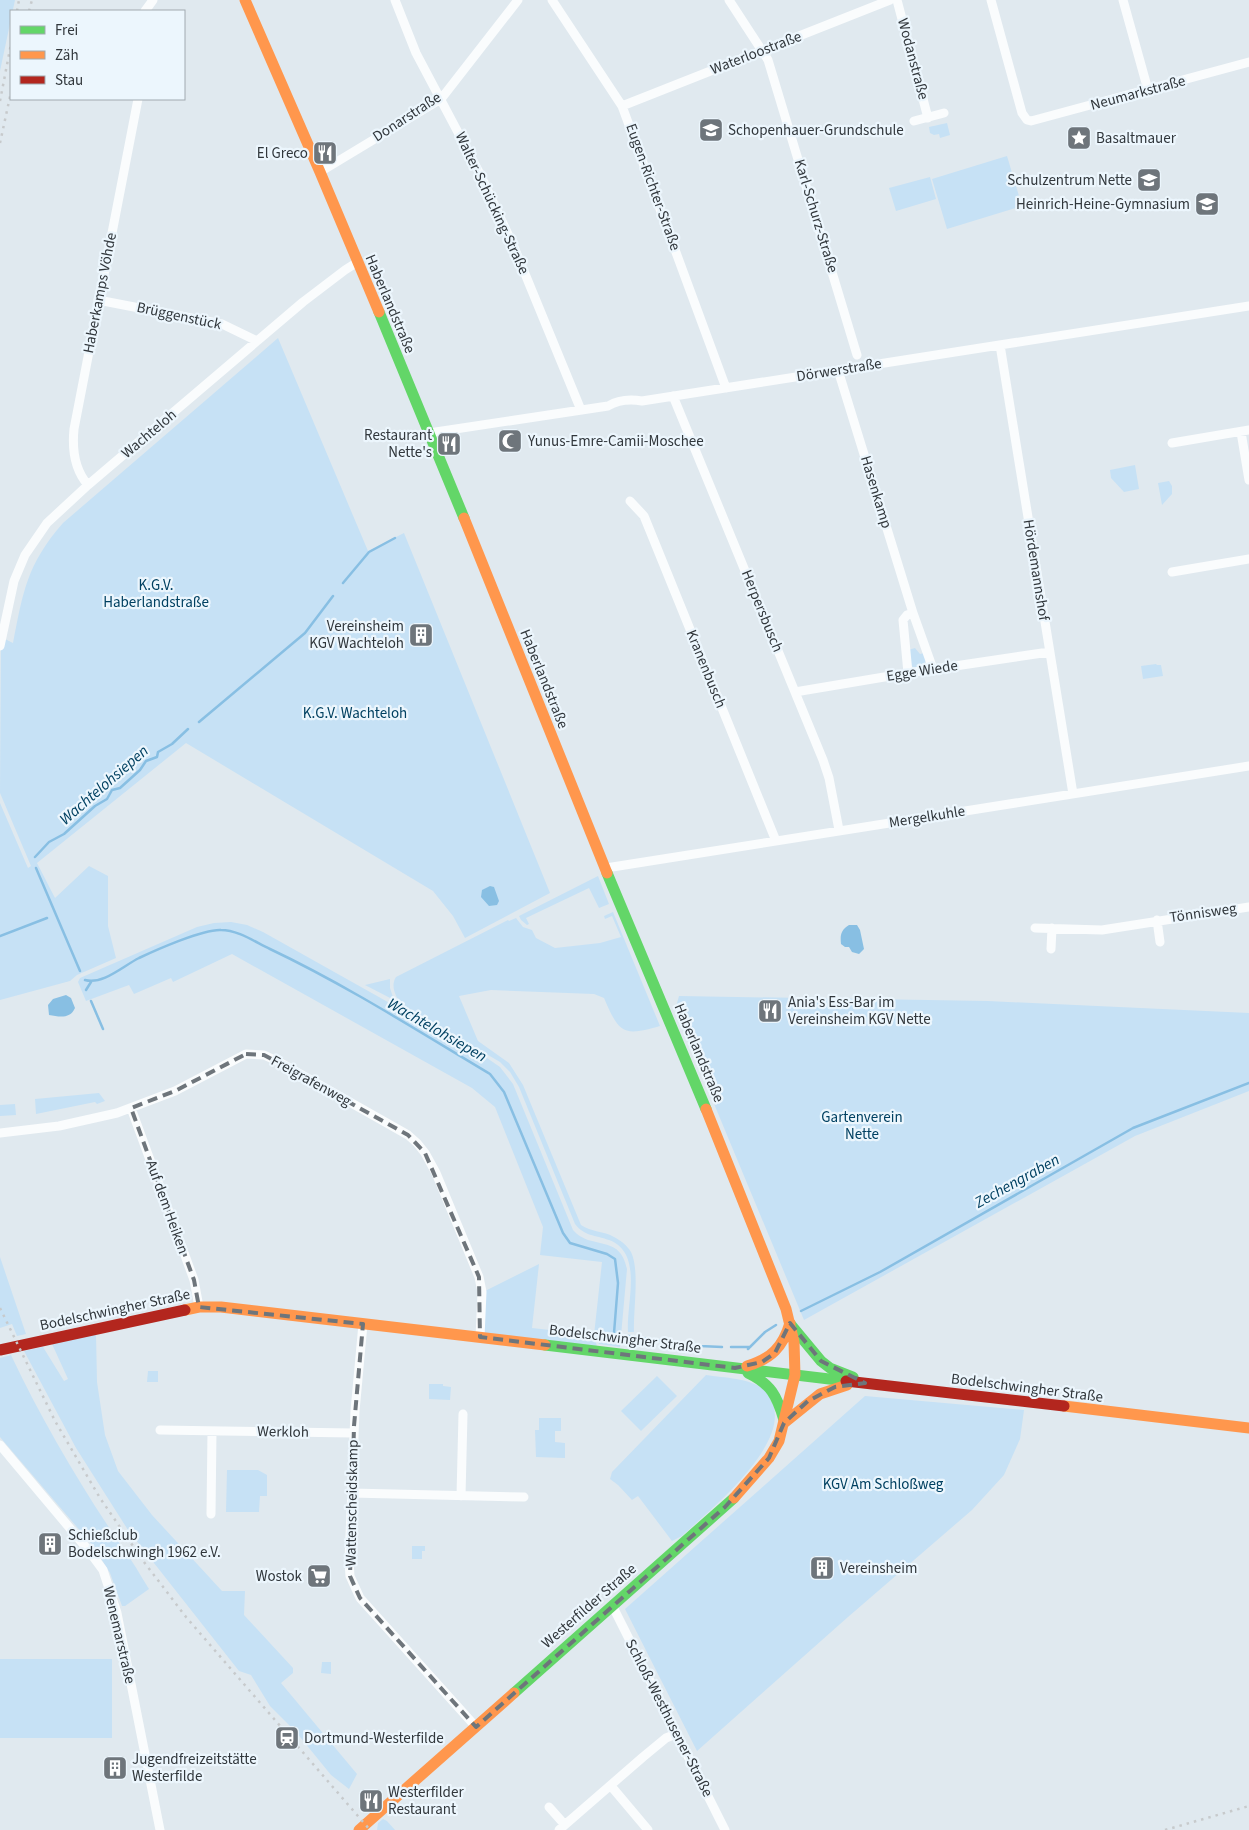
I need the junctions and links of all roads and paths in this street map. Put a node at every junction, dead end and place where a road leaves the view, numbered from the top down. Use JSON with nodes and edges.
{"nodes":[{"id":1,"x":245,"y":0,"type":"edge"},
{"id":2,"x":395,"y":0,"type":"edge"},
{"id":3,"x":518,"y":0,"type":"edge"},
{"id":4,"x":552,"y":0,"type":"edge"},
{"id":5,"x":729,"y":0,"type":"edge"},
{"id":6,"x":890,"y":0,"type":"edge"},
{"id":7,"x":898,"y":0,"type":"edge"},
{"id":8,"x":991,"y":0,"type":"edge"},
{"id":9,"x":1122,"y":0,"type":"edge"},
{"id":10,"x":762,"y":51,"type":"junction"},
{"id":11,"x":1249,"y":62,"type":"edge"},
{"id":12,"x":1148,"y":90,"type":"junction"},
{"id":13,"x":441,"y":99,"type":"junction"},
{"id":14,"x":138,"y":100,"type":"edge"},
{"id":15,"x":622,"y":106,"type":"junction"},
{"id":16,"x":944,"y":113,"type":"dead end"},
{"id":17,"x":928,"y":118,"type":"junction"},
{"id":18,"x":914,"y":121,"type":"dead end"},
{"id":19,"x":320,"y":172,"type":"junction"},
{"id":20,"x":356,"y":263,"type":"junction"},
{"id":21,"x":98,"y":300,"type":"junction"},
{"id":22,"x":1249,"y":306,"type":"edge"},
{"id":23,"x":257,"y":341,"type":"junction"},
{"id":24,"x":1000,"y":345,"type":"junction"},
{"id":25,"x":857,"y":355,"type":"dead end"},
{"id":26,"x":838,"y":370,"type":"junction"},
{"id":27,"x":726,"y":388,"type":"junction"},
{"id":28,"x":672,"y":396,"type":"junction"},
{"id":29,"x":582,"y":410,"type":"junction"},
{"id":30,"x":1245,"y":431,"type":"edge"},
{"id":31,"x":429,"y":433,"type":"junction"},
{"id":32,"x":1172,"y":443,"type":"dead end"},
{"id":33,"x":1249,"y":480,"type":"edge"},
{"id":34,"x":88,"y":485,"type":"junction"},
{"id":35,"x":630,"y":500,"type":"dead end"},
{"id":36,"x":1249,"y":559,"type":"edge"},
{"id":37,"x":1172,"y":572,"type":"dead end"},
{"id":38,"x":913,"y":613,"type":"junction"},
{"id":39,"x":0,"y":646,"type":"edge"},
{"id":40,"x":1049,"y":652,"type":"junction"},
{"id":41,"x":932,"y":669,"type":"junction"},
{"id":42,"x":908,"y":672,"type":"junction"},
{"id":43,"x":795,"y":692,"type":"junction"},
{"id":44,"x":1249,"y":766,"type":"edge"},
{"id":45,"x":1073,"y":794,"type":"junction"},
{"id":46,"x":839,"y":830,"type":"junction"},
{"id":47,"x":776,"y":841,"type":"junction"},
{"id":48,"x":606,"y":868,"type":"junction"},
{"id":49,"x":1249,"y":907,"type":"edge"},
{"id":50,"x":1157,"y":920,"type":"junction"},
{"id":51,"x":1035,"y":928,"type":"dead end"},
{"id":52,"x":1052,"y":928,"type":"junction"},
{"id":53,"x":1160,"y":942,"type":"dead end"},
{"id":54,"x":1051,"y":949,"type":"dead end"},
{"id":55,"x":131,"y":1108,"type":"junction"},
{"id":56,"x":0,"y":1133,"type":"edge"},
{"id":57,"x":199,"y":1307,"type":"junction"},
{"id":58,"x":363,"y":1324,"type":"junction"},
{"id":59,"x":790,"y":1324,"type":"junction"},
{"id":60,"x":480,"y":1337,"type":"junction"},
{"id":61,"x":0,"y":1350,"type":"edge"},
{"id":62,"x":735,"y":1368,"type":"junction"},
{"id":63,"x":795,"y":1375,"type":"junction"},
{"id":64,"x":865,"y":1382,"type":"junction"},
{"id":65,"x":463,"y":1414,"type":"dead end"},
{"id":66,"x":784,"y":1422,"type":"junction"},
{"id":67,"x":1249,"y":1428,"type":"edge"},
{"id":68,"x":160,"y":1430,"type":"dead end"},
{"id":69,"x":212,"y":1431,"type":"junction"},
{"id":70,"x":353,"y":1433,"type":"junction"},
{"id":71,"x":0,"y":1445,"type":"edge"},
{"id":72,"x":351,"y":1493,"type":"junction"},
{"id":73,"x":461,"y":1496,"type":"junction"},
{"id":74,"x":524,"y":1497,"type":"dead end"},
{"id":75,"x":211,"y":1514,"type":"dead end"},
{"id":76,"x":612,"y":1606,"type":"junction"},
{"id":77,"x":476,"y":1727,"type":"junction"},
{"id":78,"x":676,"y":1734,"type":"junction"},
{"id":79,"x":611,"y":1786,"type":"junction"},
{"id":80,"x":549,"y":1808,"type":"dead end"},
{"id":81,"x":562,"y":1827,"type":"edge"},
{"id":82,"x":160,"y":1830,"type":"edge"},
{"id":83,"x":359,"y":1830,"type":"edge"},
{"id":84,"x":648,"y":1830,"type":"edge"},
{"id":85,"x":725,"y":1830,"type":"edge"}],
"edges":[{"from":1,"to":19,"type":"street","name":"Haberlandstraße"},
{"from":2,"to":13,"type":"street","name":"Walter-Schücking-Straße"},
{"from":3,"to":13,"type":"street","name":"Donarstraße"},
{"from":4,"to":15,"type":"street","name":"Eugen-Richter-Straße"},
{"from":5,"to":10,"type":"street","name":"Karl-Schurz-Straße"},
{"from":6,"to":10,"type":"street","name":"Waterloostraße"},
{"from":7,"to":17,"type":"street","name":"Wodanstraße"},
{"from":8,"to":12,"type":"street","name":"Neumarkstraße"},
{"from":9,"to":12,"type":"street"},
{"from":10,"to":15,"type":"street","name":"Waterloostraße"},
{"from":10,"to":25,"type":"street","name":"Karl-Schurz-Straße"},
{"from":11,"to":12,"type":"street","name":"Neumarkstraße"},
{"from":13,"to":19,"type":"street","name":"Donarstraße"},
{"from":13,"to":29,"type":"street","name":"Walter-Schücking-Straße"},
{"from":14,"to":21,"type":"street","name":"Haberkamps Vöhde"},
{"from":15,"to":27,"type":"street","name":"Eugen-Richter-Straße"},
{"from":16,"to":17,"type":"street","name":"Wodanstraße"},
{"from":17,"to":18,"type":"street","name":"Wodanstraße"},
{"from":19,"to":20,"type":"street","name":"Haberlandstraße"},
{"from":20,"to":23,"type":"street","name":"Wachteloh"},
{"from":20,"to":31,"type":"street","name":"Haberlandstraße"},
{"from":21,"to":23,"type":"street","name":"Brüggenstück"},
{"from":21,"to":34,"type":"street","name":"Haberkamps Vöhde"},
{"from":22,"to":24,"type":"street","name":"Dörwerstraße"},
{"from":23,"to":34,"type":"street","name":"Wachteloh"},
{"from":24,"to":26,"type":"street","name":"Dörwerstraße"},
{"from":24,"to":40,"type":"street","name":"Hördemannshof"},
{"from":26,"to":27,"type":"street","name":"Dörwerstraße"},
{"from":26,"to":38,"type":"street","name":"Hasenkamp"},
{"from":27,"to":28,"type":"street","name":"Dörwerstraße"},
{"from":28,"to":29,"type":"street","name":"Dörwerstraße"},
{"from":28,"to":43,"type":"street","name":"Herpersbusch"},
{"from":29,"to":31,"type":"street","name":"Dörwerstraße"},
{"from":30,"to":32,"type":"street"},
{"from":30,"to":33,"type":"street"},
{"from":31,"to":48,"type":"street","name":"Haberlandstraße"},
{"from":34,"to":39,"type":"street","name":"Wachteloh"},
{"from":35,"to":47,"type":"street","name":"Kranenbusch"},
{"from":36,"to":37,"type":"street"},
{"from":38,"to":41,"type":"street","name":"Hasenkamp"},
{"from":38,"to":42,"type":"street"},
{"from":40,"to":41,"type":"street","name":"Egge Wiede"},
{"from":40,"to":45,"type":"street","name":"Hördemannshof"},
{"from":41,"to":42,"type":"street","name":"Egge Wiede"},
{"from":42,"to":43,"type":"street","name":"Egge Wiede"},
{"from":43,"to":46,"type":"street","name":"Herpersbusch"},
{"from":44,"to":45,"type":"street","name":"Mergelkuhle"},
{"from":45,"to":46,"type":"street","name":"Mergelkuhle"},
{"from":46,"to":47,"type":"street","name":"Mergelkuhle"},
{"from":47,"to":48,"type":"street","name":"Mergelkuhle"},
{"from":48,"to":59,"type":"street","name":"Haberlandstraße"},
{"from":49,"to":50,"type":"street","name":"Tönnisweg"},
{"from":50,"to":52,"type":"street","name":"Tönnisweg"},
{"from":50,"to":53,"type":"street","name":"Tönnisweg"},
{"from":51,"to":52,"type":"street","name":"Tönnisweg"},
{"from":52,"to":54,"type":"street"},
{"from":55,"to":56,"type":"street","name":"Freigrafenweg"},
{"from":55,"to":57,"type":"street","name":"Auf dem Heiken"},
{"from":55,"to":60,"type":"street","name":"Freigrafenweg"},
{"from":57,"to":58,"type":"street","name":"Bodelschwingher Straße"},
{"from":57,"to":61,"type":"street","name":"Bodelschwingher Straße"},
{"from":58,"to":60,"type":"street","name":"Bodelschwingher Straße"},
{"from":58,"to":70,"type":"street","name":"Wattenscheidskamp"},
{"from":59,"to":62,"type":"street"},
{"from":59,"to":63,"type":"street","name":"Haberlandstraße"},
{"from":59,"to":64,"type":"street"},
{"from":60,"to":62,"type":"street","name":"Bodelschwingher Straße"},
{"from":62,"to":63,"type":"street","name":"Bodelschwingher Straße"},
{"from":62,"to":66,"type":"street"},
{"from":63,"to":64,"type":"street","name":"Bodelschwingher Straße"},
{"from":63,"to":66,"type":"street","name":"Westerfilder Straße"},
{"from":64,"to":66,"type":"street"},
{"from":64,"to":67,"type":"street","name":"Bodelschwingher Straße"},
{"from":65,"to":73,"type":"street"},
{"from":66,"to":76,"type":"street","name":"Westerfilder Straße"},
{"from":68,"to":69,"type":"street","name":"Werkloh"},
{"from":69,"to":70,"type":"street","name":"Werkloh"},
{"from":69,"to":75,"type":"street"},
{"from":70,"to":72,"type":"street","name":"Wattenscheidskamp"},
{"from":71,"to":82,"type":"street","name":"Wenemarstraße"},
{"from":72,"to":73,"type":"street"},
{"from":72,"to":77,"type":"street","name":"Wattenscheidskamp"},
{"from":73,"to":74,"type":"street"},
{"from":76,"to":77,"type":"street","name":"Westerfilder Straße"},
{"from":76,"to":78,"type":"street","name":"Schloß-Westhusener-Straße"},
{"from":77,"to":83,"type":"street","name":"Westerfilder Straße"},
{"from":78,"to":79,"type":"street"},
{"from":78,"to":85,"type":"street","name":"Schloß-Westhusener-Straße"},
{"from":79,"to":81,"type":"street"},
{"from":79,"to":84,"type":"street"},
{"from":80,"to":81,"type":"street"}]}
